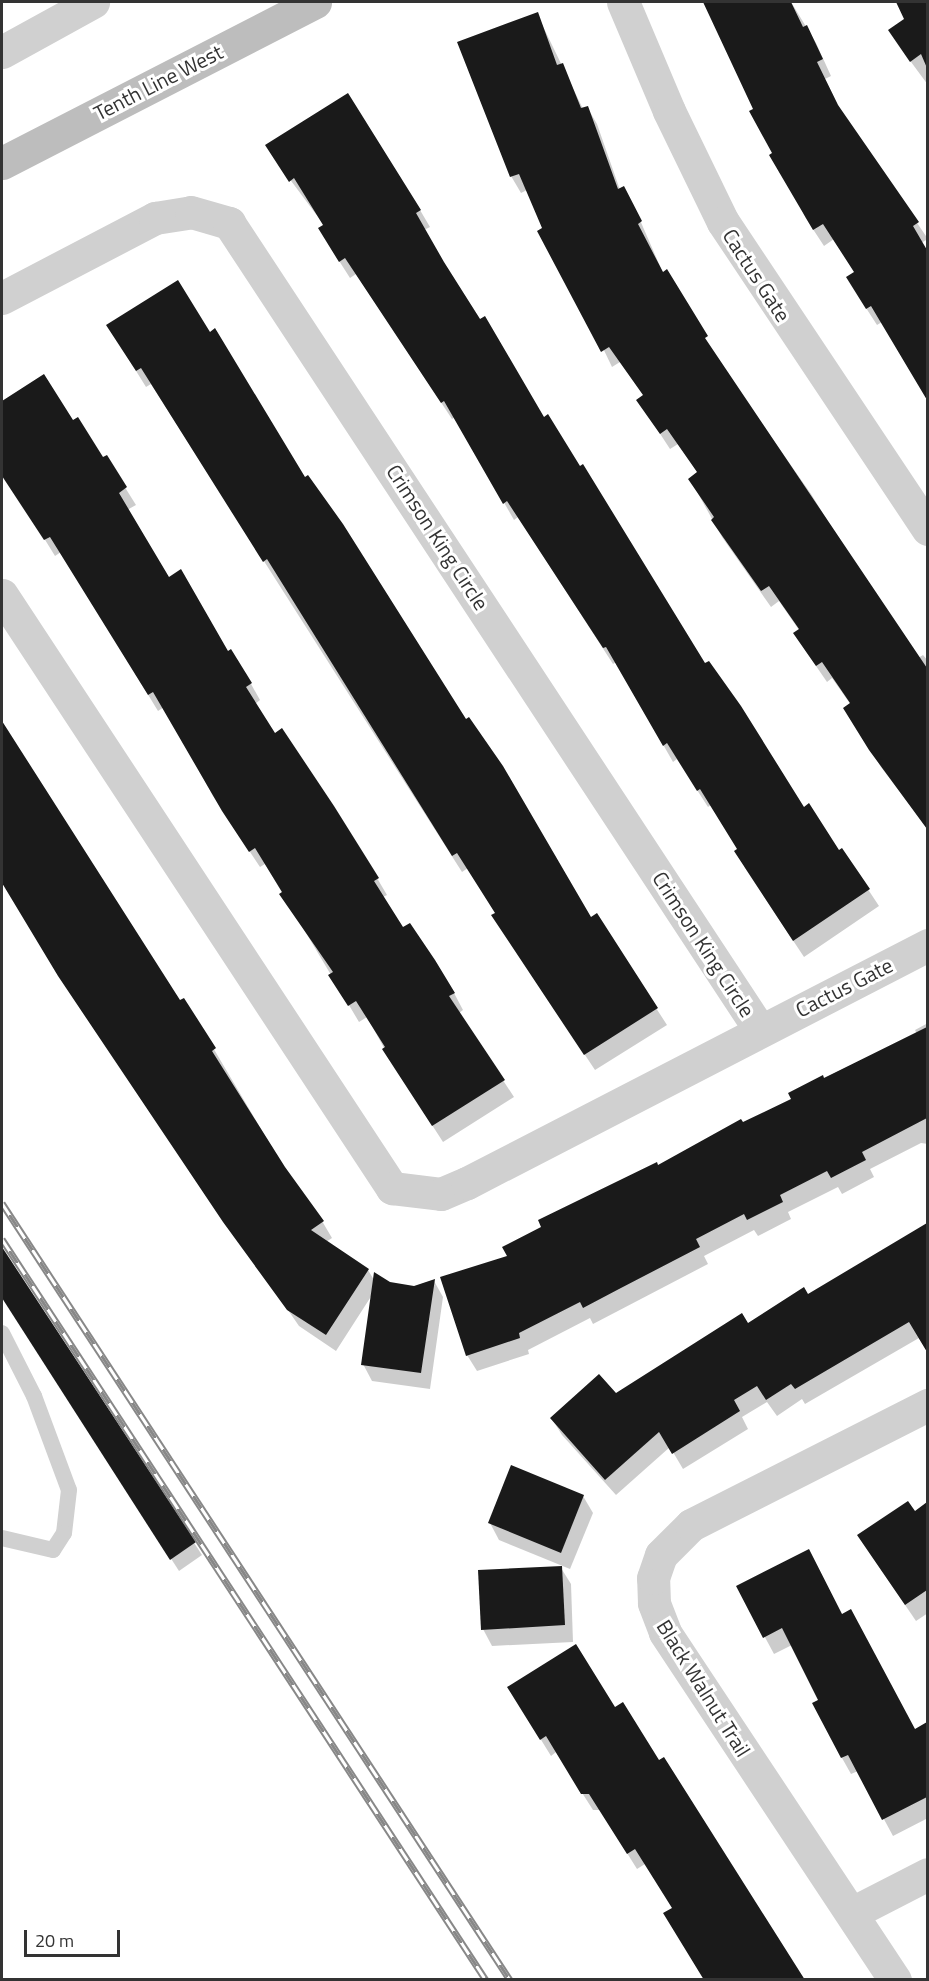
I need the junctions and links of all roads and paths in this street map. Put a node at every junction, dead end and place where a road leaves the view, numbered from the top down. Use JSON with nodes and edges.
{"nodes":[{"id":1,"x":93,"y":2,"type":"edge"},
{"id":2,"x":315,"y":2,"type":"edge"},
{"id":3,"x":623,"y":2,"type":"edge"},
{"id":4,"x":2,"y":52,"type":"edge"},
{"id":5,"x":2,"y":163,"type":"edge"},
{"id":6,"x":2,"y":298,"type":"edge"},
{"id":7,"x":927,"y":529,"type":"edge"},
{"id":8,"x":2,"y":595,"type":"edge"},
{"id":9,"x":927,"y":945,"type":"edge"},
{"id":10,"x":760,"y":1030,"type":"junction"},
{"id":11,"x":2,"y":1333,"type":"edge"},
{"id":12,"x":927,"y":1405,"type":"edge"},
{"id":13,"x":2,"y":1538,"type":"edge"},
{"id":14,"x":927,"y":1874,"type":"edge"},
{"id":15,"x":852,"y":1913,"type":"junction"},
{"id":16,"x":895,"y":1980,"type":"edge"}],
"edges":[{"from":1,"to":4,"type":"street"},
{"from":2,"to":5,"type":"street","name":"Tenth Line West"},
{"from":3,"to":7,"type":"street","name":"Cactus Gate"},
{"from":6,"to":10,"type":"street","name":"Crimson King Circle"},
{"from":8,"to":10,"type":"street","name":"Crimson King Circle"},
{"from":9,"to":10,"type":"street","name":"Cactus Gate"},
{"from":11,"to":13,"type":"lane"},
{"from":12,"to":15,"type":"street","name":"Black Walnut Trail"},
{"from":14,"to":15,"type":"street"},
{"from":15,"to":16,"type":"street","name":"Black Walnut Trail"}]}
